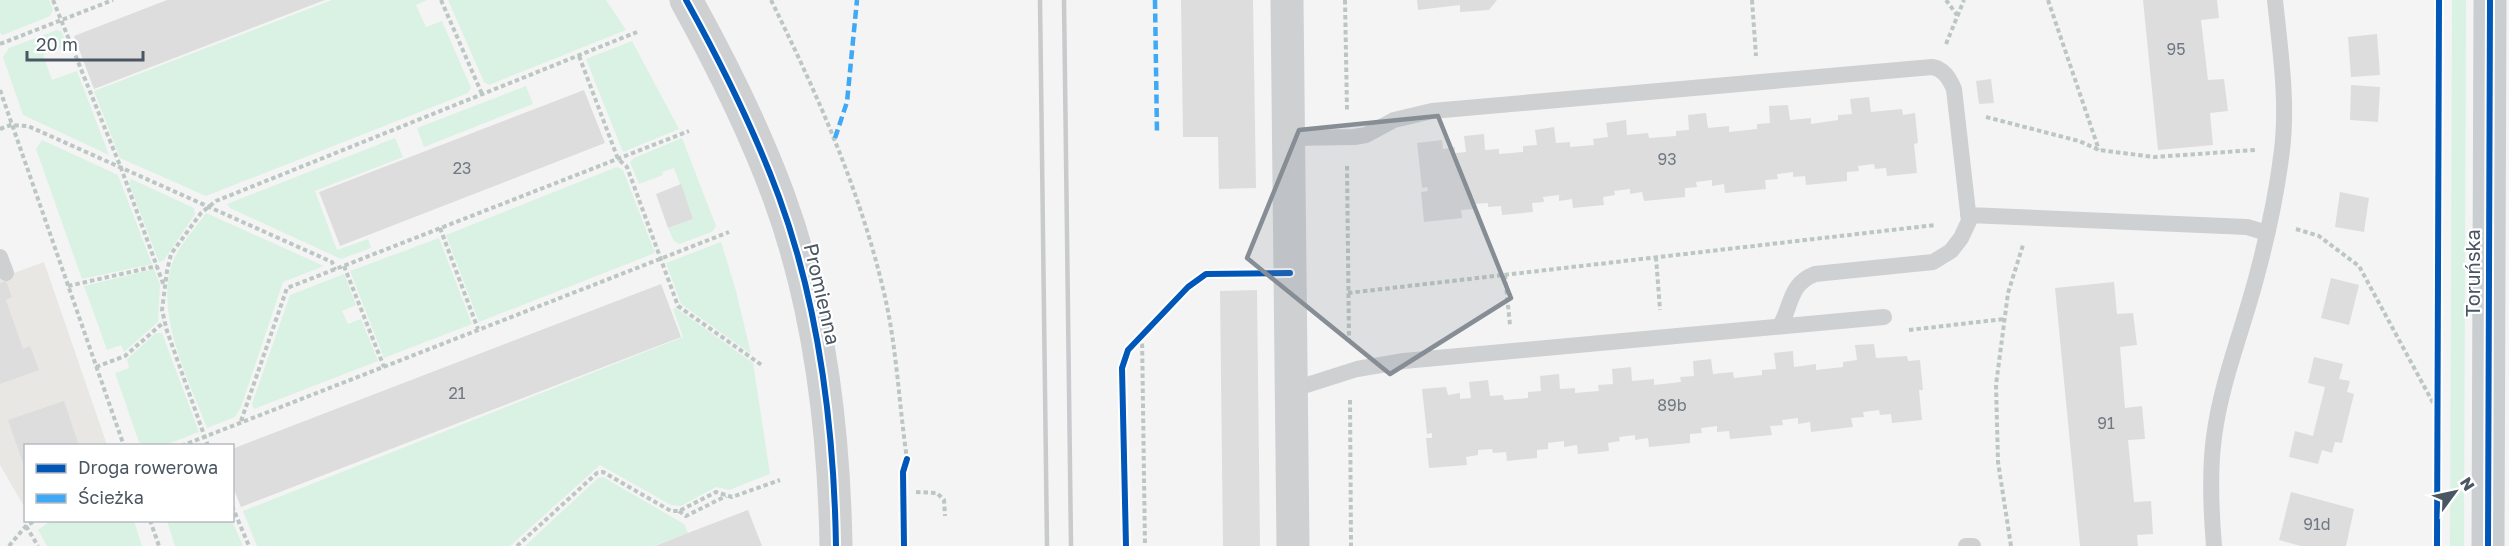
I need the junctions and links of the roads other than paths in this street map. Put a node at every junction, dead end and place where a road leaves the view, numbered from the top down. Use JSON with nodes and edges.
{"nodes":[{"id":1,"x":686,"y":0,"type":"edge"},
{"id":2,"x":1287,"y":0,"type":"edge"},
{"id":3,"x":2275,"y":0,"type":"edge"},
{"id":4,"x":2490,"y":0,"type":"edge"},
{"id":5,"x":1288,"y":138,"type":"junction"},
{"id":6,"x":1968,"y":218,"type":"junction"},
{"id":7,"x":2268,"y":227,"type":"junction"},
{"id":8,"x":0,"y":256,"type":"edge"},
{"id":9,"x":6,"y":273,"type":"dead end"},
{"id":10,"x":1876,"y":318,"type":"road end"},
{"id":11,"x":1780,"y":326,"type":"junction"},
{"id":12,"x":1291,"y":390,"type":"junction"},
{"id":13,"x":2495,"y":536,"type":"edge"},
{"id":14,"x":836,"y":546,"type":"edge"},
{"id":15,"x":1293,"y":546,"type":"edge"},
{"id":16,"x":1966,"y":546,"type":"edge"},
{"id":17,"x":1972,"y":546,"type":"edge"},
{"id":18,"x":2214,"y":546,"type":"edge"}],
"edges":[{"from":1,"to":14,"type":"street","name":"Promienna"},
{"from":2,"to":5,"type":"street"},
{"from":3,"to":7,"type":"lane"},
{"from":4,"to":13,"type":"main road","name":"Toruńska"},
{"from":5,"to":6,"type":"lane"},
{"from":5,"to":12,"type":"street"},
{"from":6,"to":7,"type":"lane"},
{"from":6,"to":11,"type":"lane"},
{"from":7,"to":18,"type":"lane"},
{"from":8,"to":9,"type":"lane"},
{"from":10,"to":11,"type":"lane"},
{"from":11,"to":12,"type":"lane"},
{"from":12,"to":15,"type":"street"},
{"from":16,"to":17,"type":"lane"}]}
